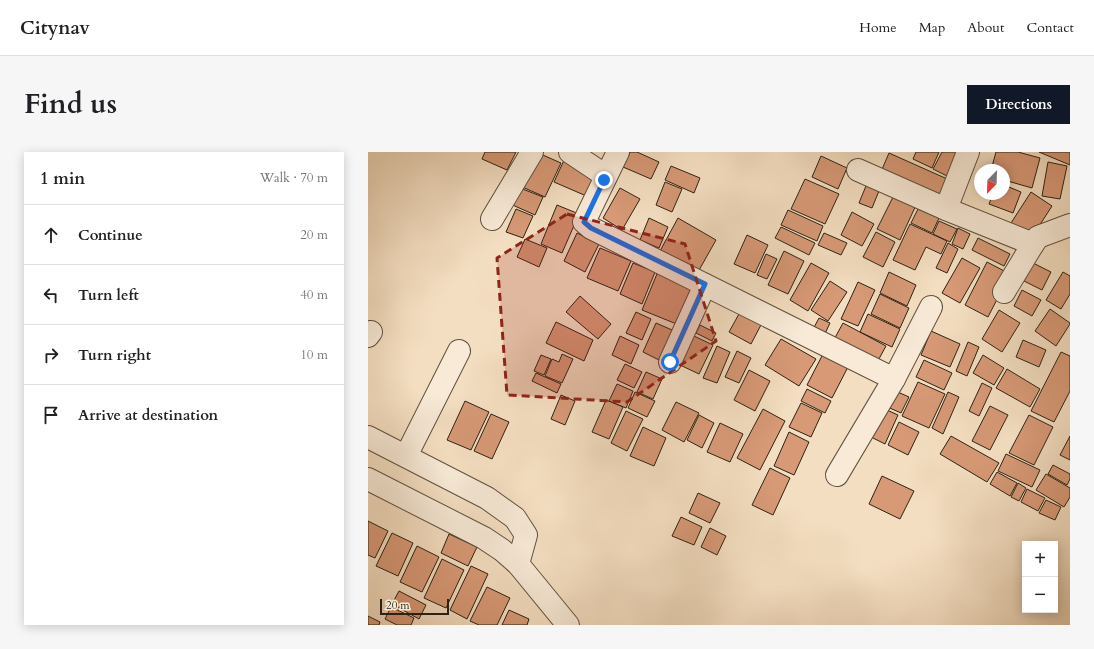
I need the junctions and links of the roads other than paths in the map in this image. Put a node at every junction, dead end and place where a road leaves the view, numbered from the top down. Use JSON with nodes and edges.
{"nodes":[{"id":1,"x":532,"y":152,"type":"edge"},
{"id":2,"x":570,"y":152,"type":"edge"},
{"id":3,"x":618,"y":152,"type":"edge"},
{"id":4,"x":968,"y":152,"type":"edge"},
{"id":5,"x":858,"y":170,"type":"dead end"},
{"id":6,"x":606,"y":176,"type":"junction"},
{"id":7,"x":946,"y":208,"type":"junction"},
{"id":8,"x":492,"y":220,"type":"dead end"},
{"id":9,"x":1070,"y":225,"type":"edge"},
{"id":10,"x":1033,"y":244,"type":"junction"},
{"id":11,"x":705,"y":284,"type":"junction"},
{"id":12,"x":1004,"y":292,"type":"dead end"},
{"id":13,"x":931,"y":307,"type":"dead end"},
{"id":14,"x":458,"y":350,"type":"dead end"},
{"id":15,"x":670,"y":362,"type":"dead end"},
{"id":16,"x":894,"y":379,"type":"junction"},
{"id":17,"x":368,"y":437,"type":"edge"},
{"id":18,"x":406,"y":456,"type":"junction"},
{"id":19,"x":837,"y":475,"type":"dead end"},
{"id":20,"x":368,"y":480,"type":"edge"},
{"id":21,"x":518,"y":564,"type":"junction"},
{"id":22,"x":568,"y":625,"type":"edge"}],
"edges":[{"from":1,"to":8,"type":"street"},
{"from":2,"to":6,"type":"street"},
{"from":3,"to":6,"type":"street"},
{"from":4,"to":7,"type":"street"},
{"from":5,"to":7,"type":"street"},
{"from":6,"to":11,"type":"street"},
{"from":7,"to":10,"type":"street"},
{"from":9,"to":10,"type":"street"},
{"from":10,"to":12,"type":"street"},
{"from":11,"to":15,"type":"street"},
{"from":11,"to":16,"type":"street"},
{"from":13,"to":16,"type":"street"},
{"from":14,"to":18,"type":"street"},
{"from":16,"to":19,"type":"street"},
{"from":17,"to":18,"type":"street"},
{"from":18,"to":21,"type":"street"},
{"from":20,"to":21,"type":"street"},
{"from":21,"to":22,"type":"street"}]}
